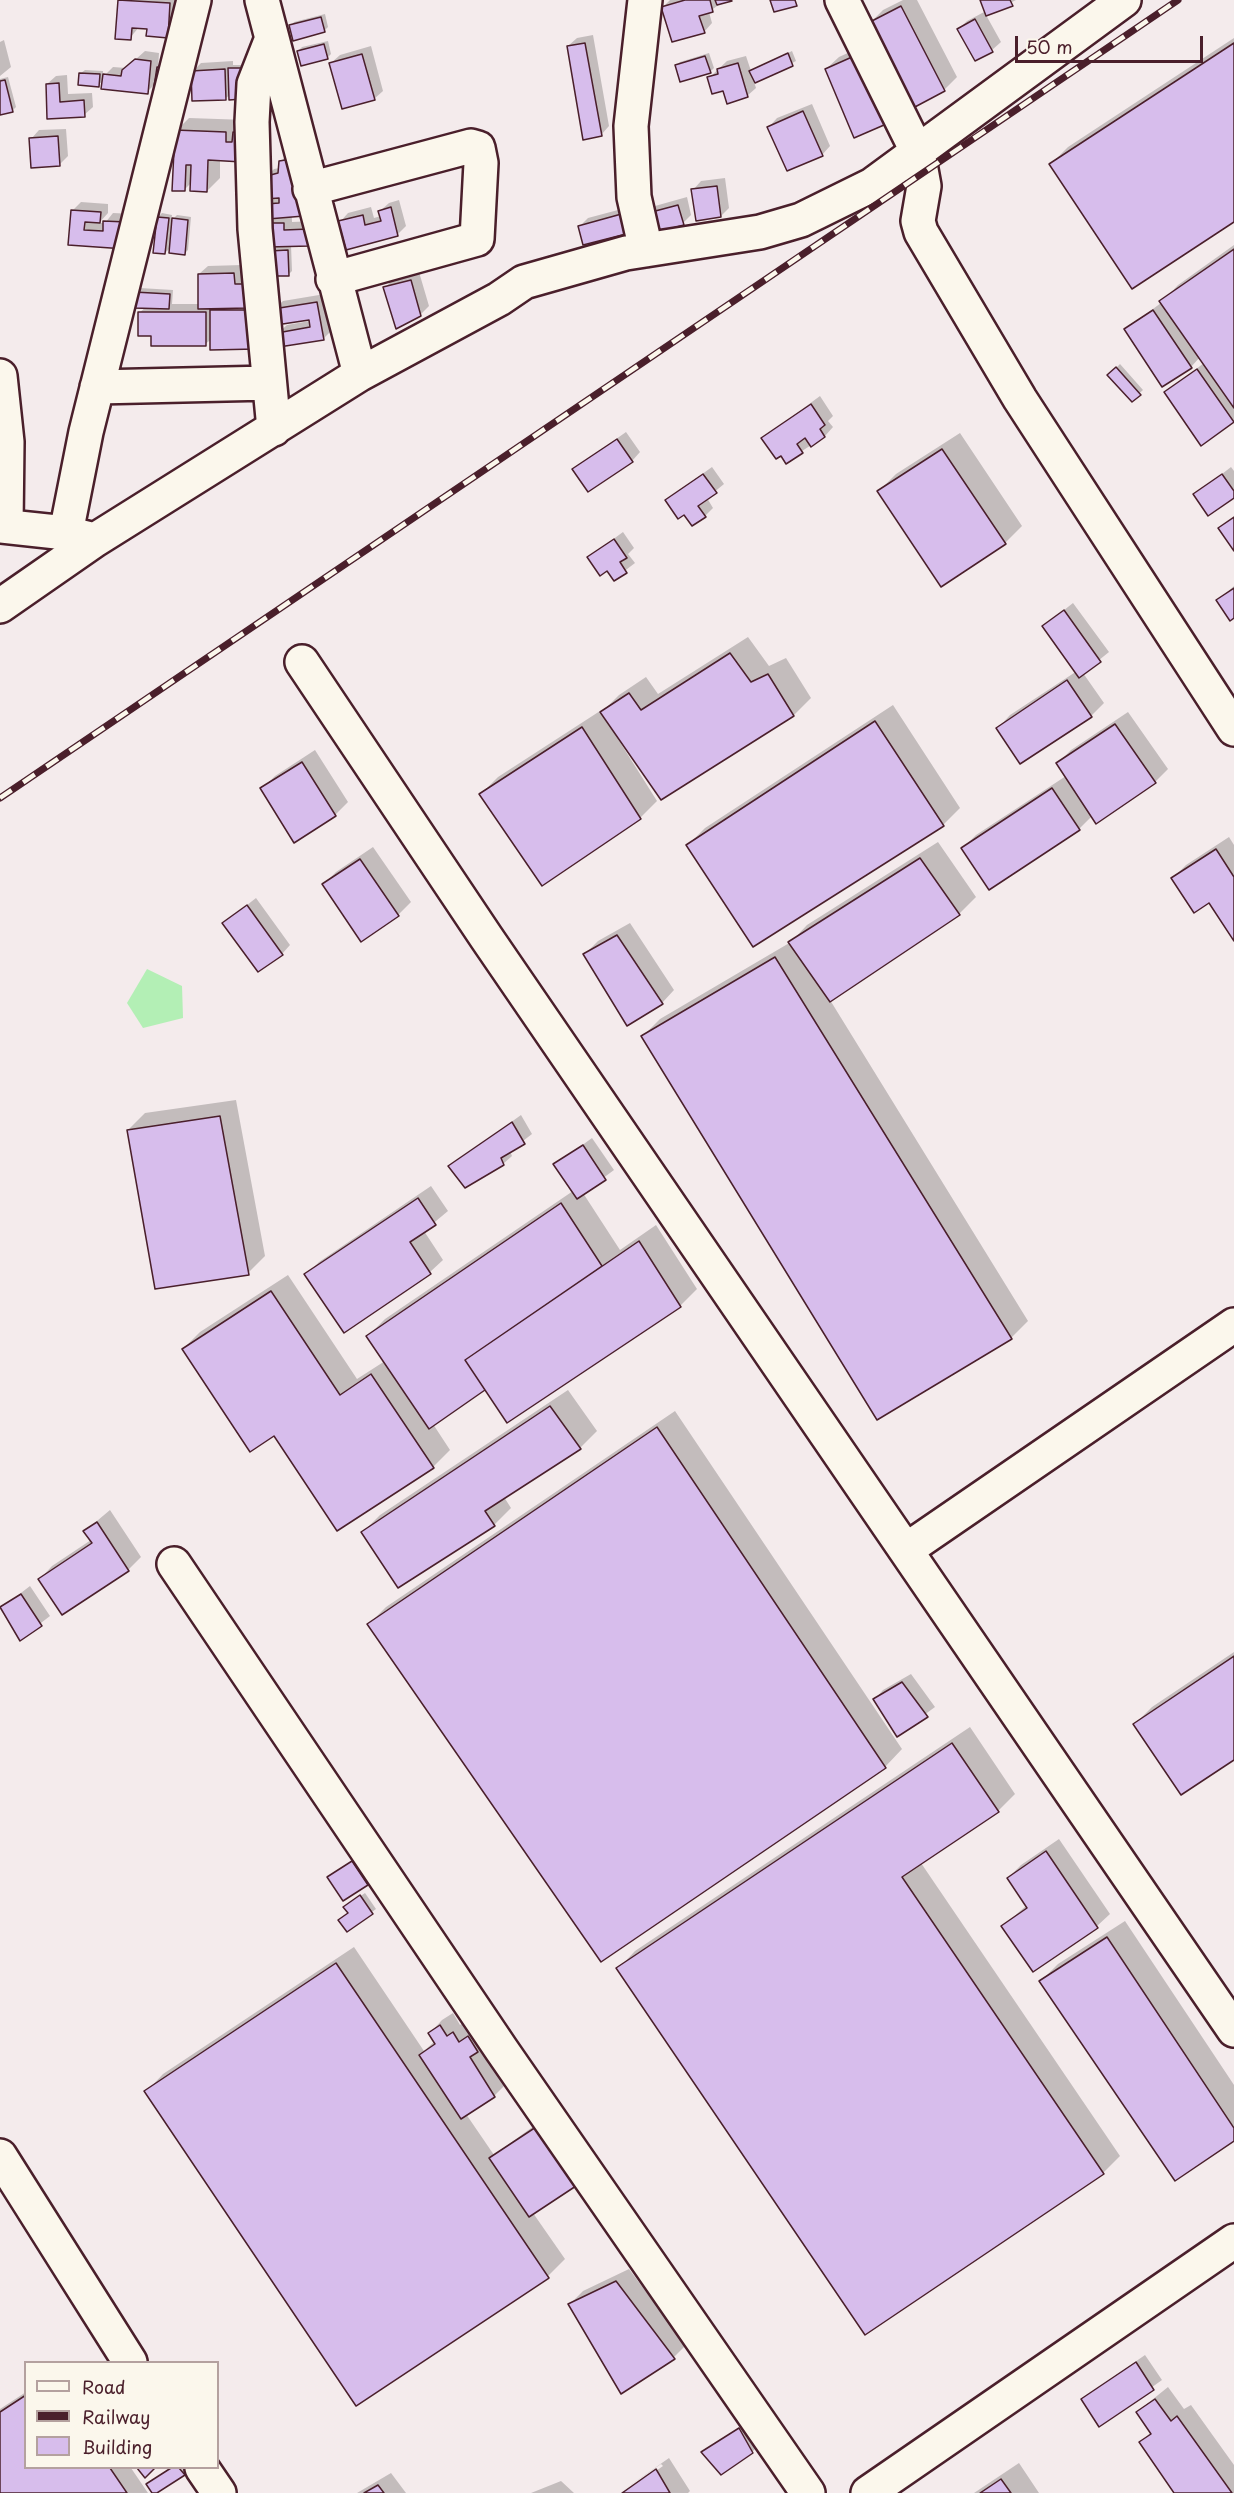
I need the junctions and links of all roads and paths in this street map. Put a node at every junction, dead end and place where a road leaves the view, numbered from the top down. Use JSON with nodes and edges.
{"nodes":[{"id":1,"x":194,"y":0,"type":"edge"},
{"id":2,"x":262,"y":0,"type":"edge"},
{"id":3,"x":645,"y":0,"type":"edge"},
{"id":4,"x":1124,"y":0,"type":"edge"},
{"id":5,"x":853,"y":4,"type":"edge"},
{"id":6,"x":272,"y":38,"type":"junction"},
{"id":7,"x":918,"y":153,"type":"junction"},
{"id":8,"x":310,"y":189,"type":"junction"},
{"id":9,"x":646,"y":250,"type":"junction"},
{"id":10,"x":333,"y":279,"type":"junction"},
{"id":11,"x":360,"y":374,"type":"junction"},
{"id":12,"x":0,"y":376,"type":"edge"},
{"id":13,"x":269,"y":383,"type":"junction"},
{"id":14,"x":97,"y":387,"type":"junction"},
{"id":15,"x":274,"y":429,"type":"junction"},
{"id":16,"x":3,"y":526,"type":"edge"},
{"id":17,"x":81,"y":536,"type":"junction"},
{"id":18,"x":0,"y":606,"type":"edge"},
{"id":19,"x":302,"y":662,"type":"dead end"},
{"id":20,"x":1234,"y":729,"type":"edge"},
{"id":21,"x":1234,"y":1325,"type":"edge"},
{"id":22,"x":906,"y":1550,"type":"junction"},
{"id":23,"x":174,"y":1564,"type":"dead end"},
{"id":24,"x":1234,"y":2030,"type":"edge"},
{"id":25,"x":0,"y":2157,"type":"edge"},
{"id":26,"x":1234,"y":2241,"type":"edge"},
{"id":27,"x":129,"y":2361,"type":"edge"},
{"id":28,"x":203,"y":2469,"type":"edge"},
{"id":29,"x":219,"y":2493,"type":"edge"},
{"id":30,"x":808,"y":2493,"type":"edge"},
{"id":31,"x":868,"y":2493,"type":"edge"}],
"edges":[{"from":1,"to":14,"type":"street"},
{"from":2,"to":6,"type":"street"},
{"from":3,"to":9,"type":"street"},
{"from":4,"to":7,"type":"street"},
{"from":5,"to":7,"type":"street"},
{"from":6,"to":8,"type":"street"},
{"from":6,"to":13,"type":"street"},
{"from":7,"to":9,"type":"street"},
{"from":7,"to":20,"type":"street"},
{"from":8,"to":10,"type":"street"},
{"from":8,"to":10,"type":"street"},
{"from":9,"to":11,"type":"street"},
{"from":10,"to":11,"type":"street"},
{"from":11,"to":15,"type":"street"},
{"from":12,"to":16,"type":"street"},
{"from":13,"to":14,"type":"street"},
{"from":13,"to":15,"type":"street"},
{"from":14,"to":17,"type":"street"},
{"from":15,"to":17,"type":"street"},
{"from":16,"to":17,"type":"street"},
{"from":17,"to":18,"type":"street"},
{"from":19,"to":22,"type":"street"},
{"from":21,"to":22,"type":"street"},
{"from":22,"to":24,"type":"street"},
{"from":23,"to":30,"type":"street"},
{"from":25,"to":27,"type":"street"},
{"from":26,"to":31,"type":"street"},
{"from":28,"to":29,"type":"street"}]}
